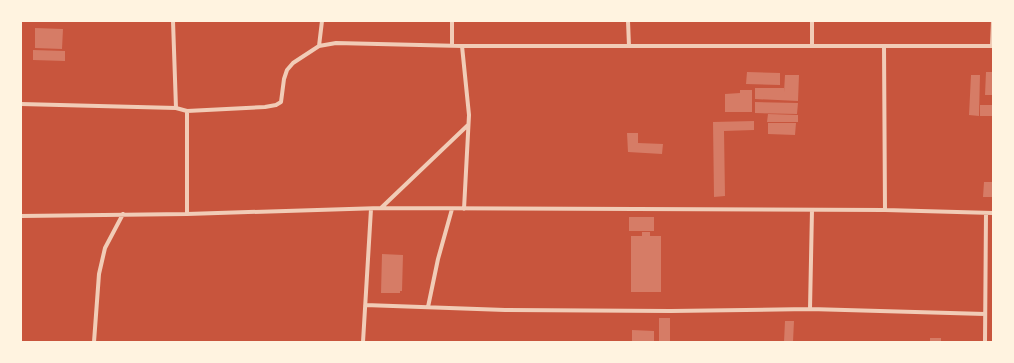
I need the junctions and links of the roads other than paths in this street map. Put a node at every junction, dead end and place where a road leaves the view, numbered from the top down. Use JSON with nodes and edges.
{"nodes":[{"id":1,"x":173,"y":21,"type":"edge"},
{"id":2,"x":322,"y":21,"type":"edge"},
{"id":3,"x":452,"y":21,"type":"edge"},
{"id":4,"x":628,"y":21,"type":"edge"},
{"id":5,"x":812,"y":21,"type":"edge"},
{"id":6,"x":993,"y":21,"type":"edge"},
{"id":7,"x":452,"y":45,"type":"junction"},
{"id":8,"x":319,"y":46,"type":"junction"},
{"id":9,"x":462,"y":46,"type":"junction"},
{"id":10,"x":629,"y":46,"type":"junction"},
{"id":11,"x":812,"y":46,"type":"junction"},
{"id":12,"x":884,"y":46,"type":"junction"},
{"id":13,"x":993,"y":46,"type":"edge"},
{"id":14,"x":21,"y":104,"type":"edge"},
{"id":15,"x":176,"y":108,"type":"junction"},
{"id":16,"x":187,"y":111,"type":"junction"},
{"id":17,"x":468,"y":125,"type":"junction"},
{"id":18,"x":381,"y":208,"type":"junction"},
{"id":19,"x":371,"y":209,"type":"junction"},
{"id":20,"x":452,"y":209,"type":"junction"},
{"id":21,"x":464,"y":209,"type":"junction"},
{"id":22,"x":812,"y":210,"type":"junction"},
{"id":23,"x":885,"y":210,"type":"junction"},
{"id":24,"x":986,"y":213,"type":"junction"},
{"id":25,"x":993,"y":213,"type":"edge"},
{"id":26,"x":123,"y":214,"type":"junction"},
{"id":27,"x":187,"y":214,"type":"junction"},
{"id":28,"x":21,"y":216,"type":"edge"},
{"id":29,"x":365,"y":305,"type":"junction"},
{"id":30,"x":428,"y":308,"type":"junction"},
{"id":31,"x":810,"y":309,"type":"junction"},
{"id":32,"x":985,"y":314,"type":"junction"},
{"id":33,"x":94,"y":342,"type":"edge"},
{"id":34,"x":363,"y":342,"type":"edge"},
{"id":35,"x":985,"y":342,"type":"edge"}],
"edges":[{"from":1,"to":15,"type":"street"},
{"from":2,"to":8,"type":"street"},
{"from":3,"to":7,"type":"street"},
{"from":4,"to":10,"type":"street"},
{"from":5,"to":11,"type":"street"},
{"from":6,"to":13,"type":"street"},
{"from":7,"to":8,"type":"street"},
{"from":7,"to":9,"type":"street"},
{"from":8,"to":16,"type":"street"},
{"from":9,"to":10,"type":"street"},
{"from":9,"to":17,"type":"street"},
{"from":10,"to":11,"type":"street"},
{"from":11,"to":12,"type":"street"},
{"from":12,"to":13,"type":"street"},
{"from":12,"to":23,"type":"street"},
{"from":14,"to":15,"type":"street"},
{"from":15,"to":16,"type":"street"},
{"from":16,"to":27,"type":"street"},
{"from":17,"to":18,"type":"street"},
{"from":17,"to":21,"type":"street"},
{"from":18,"to":19,"type":"street"},
{"from":18,"to":20,"type":"street"},
{"from":19,"to":27,"type":"street"},
{"from":19,"to":29,"type":"street"},
{"from":20,"to":21,"type":"street"},
{"from":20,"to":30,"type":"street"},
{"from":21,"to":22,"type":"street"},
{"from":22,"to":23,"type":"street"},
{"from":22,"to":31,"type":"street"},
{"from":23,"to":24,"type":"street"},
{"from":24,"to":25,"type":"street"},
{"from":24,"to":32,"type":"street"},
{"from":26,"to":27,"type":"street"},
{"from":26,"to":28,"type":"street"},
{"from":26,"to":33,"type":"street"},
{"from":29,"to":30,"type":"street"},
{"from":29,"to":34,"type":"street"},
{"from":30,"to":31,"type":"street"},
{"from":31,"to":32,"type":"street"},
{"from":32,"to":35,"type":"street"}]}
